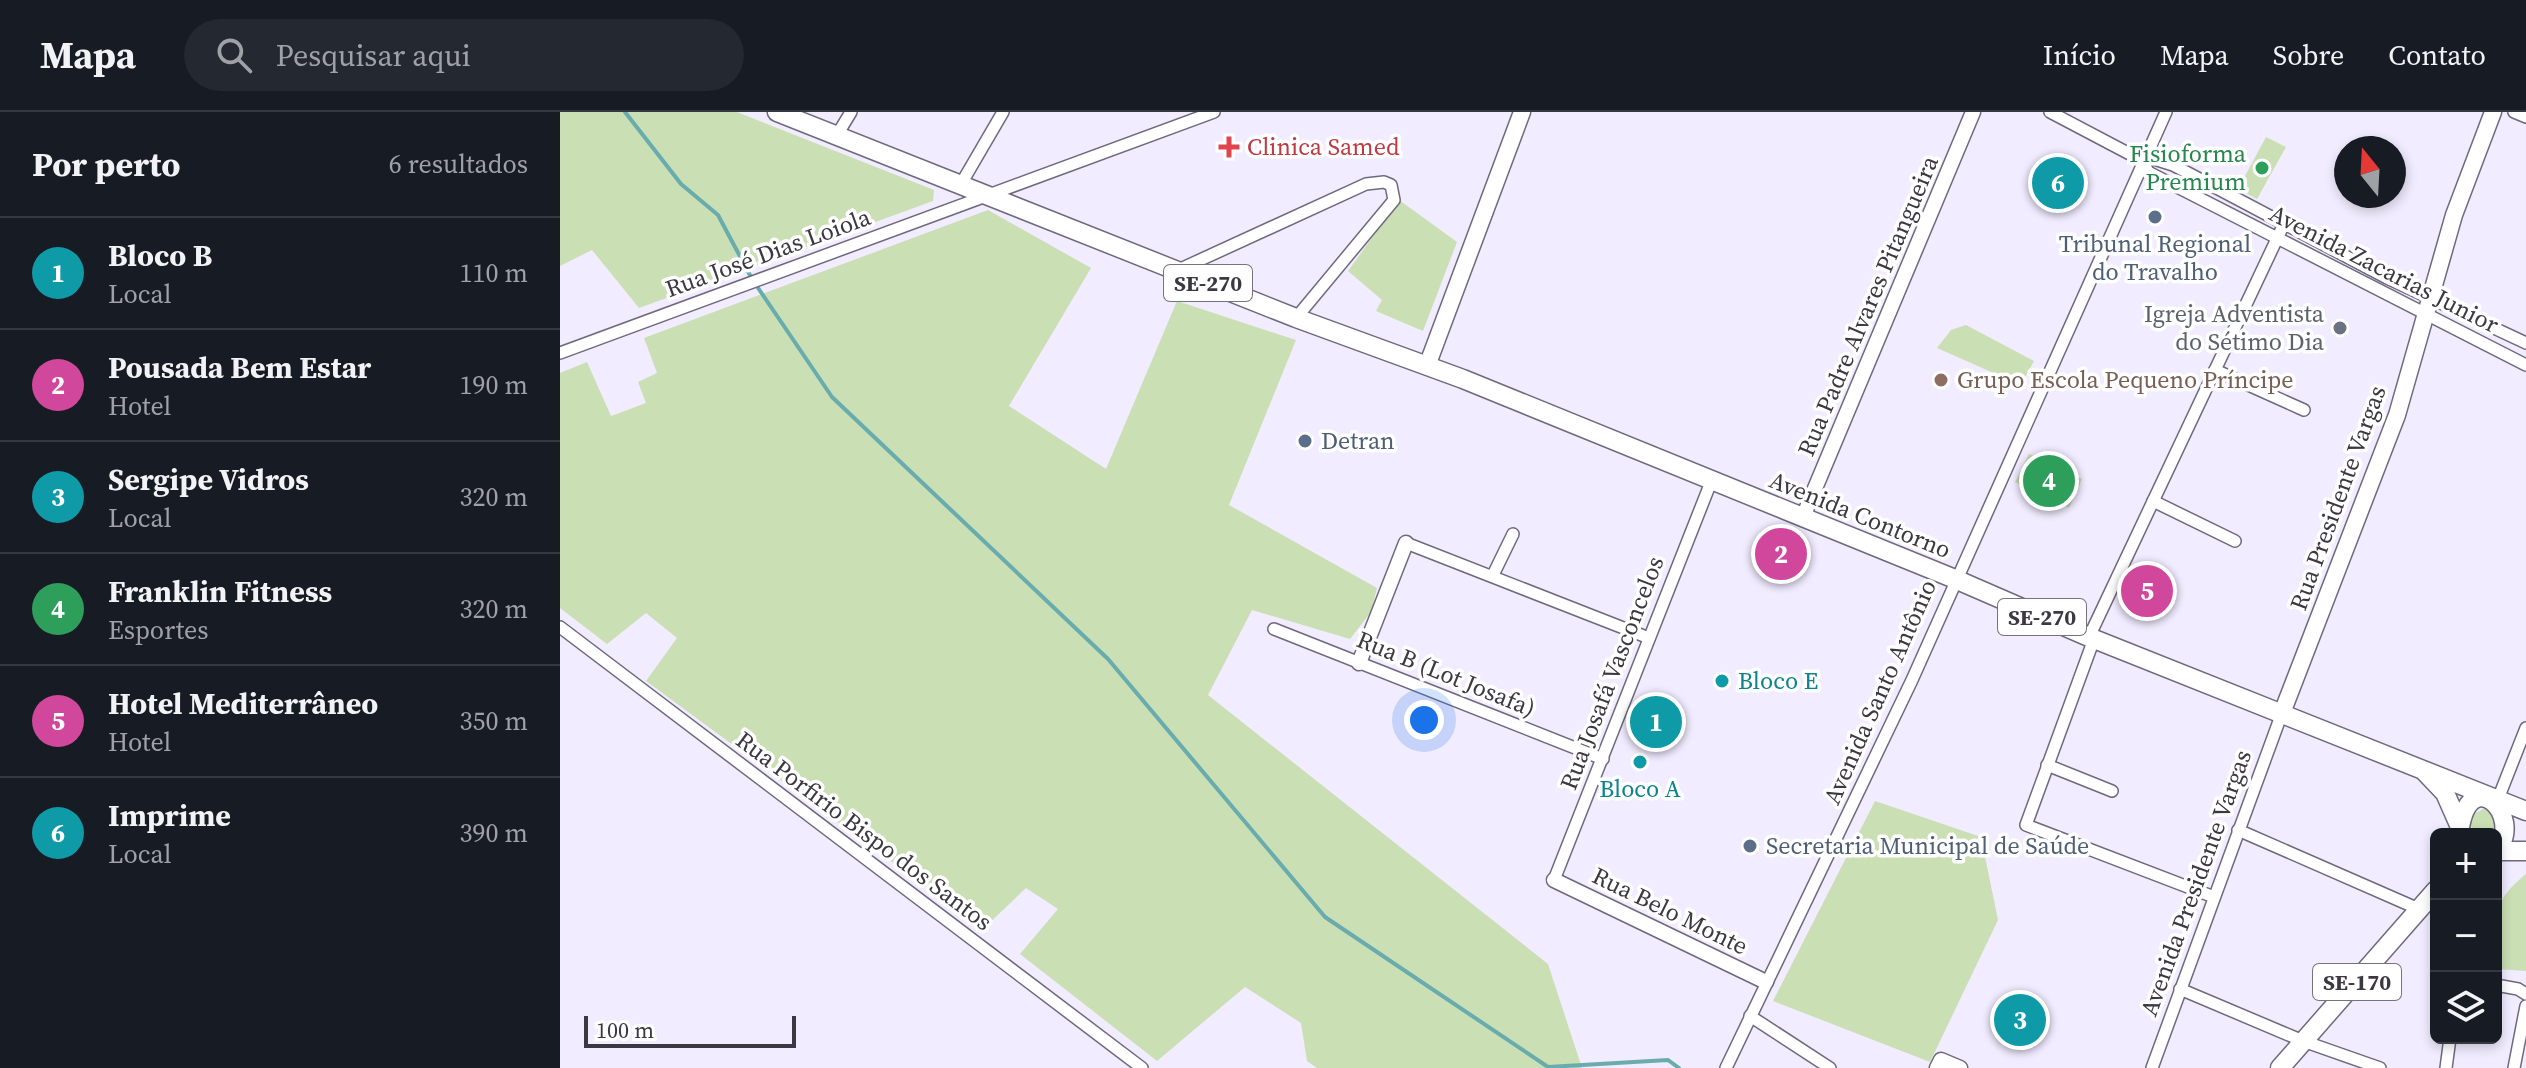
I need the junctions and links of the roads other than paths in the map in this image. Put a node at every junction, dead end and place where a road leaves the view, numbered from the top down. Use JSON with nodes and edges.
{"nodes":[{"id":1,"x":777,"y":112,"type":"edge"},
{"id":2,"x":851,"y":112,"type":"edge"},
{"id":3,"x":1003,"y":112,"type":"edge"},
{"id":4,"x":1214,"y":112,"type":"edge"},
{"id":5,"x":1522,"y":112,"type":"edge"},
{"id":6,"x":1973,"y":112,"type":"edge"},
{"id":7,"x":2050,"y":112,"type":"edge"},
{"id":8,"x":2166,"y":112,"type":"edge"},
{"id":9,"x":2493,"y":112,"type":"edge"},
{"id":10,"x":2514,"y":112,"type":"edge"},
{"id":11,"x":1195,"y":116,"type":"edge"},
{"id":12,"x":2526,"y":117,"type":"edge"},
{"id":13,"x":837,"y":135,"type":"junction"},
{"id":14,"x":2143,"y":161,"type":"junction"},
{"id":15,"x":961,"y":184,"type":"junction"},
{"id":16,"x":991,"y":195,"type":"junction"},
{"id":17,"x":2283,"y":226,"type":"junction"},
{"id":18,"x":2277,"y":240,"type":"junction"},
{"id":19,"x":1176,"y":271,"type":"junction"},
{"id":20,"x":2430,"y":297,"type":"junction"},
{"id":21,"x":2426,"y":315,"type":"junction"},
{"id":22,"x":1296,"y":318,"type":"junction"},
{"id":23,"x":2526,"y":343,"type":"edge"},
{"id":24,"x":560,"y":353,"type":"edge"},
{"id":25,"x":2526,"y":365,"type":"edge"},
{"id":26,"x":1427,"y":366,"type":"junction"},
{"id":27,"x":2215,"y":370,"type":"junction"},
{"id":28,"x":2304,"y":410,"type":"dead end"},
{"id":29,"x":1711,"y":482,"type":"junction"},
{"id":30,"x":2153,"y":501,"type":"junction"},
{"id":31,"x":1803,"y":517,"type":"junction"},
{"id":32,"x":1513,"y":534,"type":"dead end"},
{"id":33,"x":2235,"y":541,"type":"dead end"},
{"id":34,"x":1406,"y":543,"type":"joint"},
{"id":35,"x":1493,"y":575,"type":"junction"},
{"id":36,"x":1955,"y":579,"type":"junction"},
{"id":37,"x":560,"y":627,"type":"edge"},
{"id":38,"x":1274,"y":629,"type":"dead end"},
{"id":39,"x":1649,"y":638,"type":"junction"},
{"id":40,"x":2091,"y":638,"type":"junction"},
{"id":41,"x":1359,"y":663,"type":"junction"},
{"id":42,"x":2282,"y":713,"type":"junction"},
{"id":43,"x":2526,"y":728,"type":"edge"},
{"id":44,"x":1603,"y":759,"type":"junction"},
{"id":45,"x":2047,"y":765,"type":"junction"},
{"id":46,"x":2420,"y":768,"type":"junction"},
{"id":47,"x":2112,"y":791,"type":"dead end"},
{"id":48,"x":2498,"y":799,"type":"junction"},
{"id":49,"x":2526,"y":811,"type":"edge"},
{"id":50,"x":2458,"y":828,"type":"edge"},
{"id":51,"x":2460,"y":828,"type":"edge"},
{"id":52,"x":2238,"y":830,"type":"junction"},
{"id":53,"x":2502,"y":847,"type":"edge"},
{"id":54,"x":2502,"y":851,"type":"edge"},
{"id":55,"x":2526,"y":851,"type":"edge"},
{"id":56,"x":1554,"y":880,"type":"joint"},
{"id":57,"x":2430,"y":896,"type":"edge"},
{"id":58,"x":2214,"y":897,"type":"junction"},
{"id":59,"x":2430,"y":899,"type":"edge"},
{"id":60,"x":1766,"y":982,"type":"junction"},
{"id":61,"x":2502,"y":987,"type":"edge"},
{"id":62,"x":2180,"y":989,"type":"junction"},
{"id":63,"x":2526,"y":994,"type":"edge"},
{"id":64,"x":2526,"y":1006,"type":"edge"},
{"id":65,"x":1750,"y":1016,"type":"junction"},
{"id":66,"x":2303,"y":1041,"type":"junction"},
{"id":67,"x":2449,"y":1044,"type":"edge"},
{"id":68,"x":1939,"y":1064,"type":"edge"},
{"id":69,"x":1142,"y":1068,"type":"edge"},
{"id":70,"x":1726,"y":1068,"type":"edge"},
{"id":71,"x":1830,"y":1068,"type":"edge"},
{"id":72,"x":1960,"y":1068,"type":"edge"},
{"id":73,"x":2152,"y":1068,"type":"edge"},
{"id":74,"x":2280,"y":1068,"type":"edge"},
{"id":75,"x":2380,"y":1068,"type":"edge"},
{"id":76,"x":2446,"y":1068,"type":"edge"},
{"id":77,"x":2514,"y":1068,"type":"edge"}],
"edges":[{"from":1,"to":13,"type":"main road","number":"SE-270"},
{"from":2,"to":13,"type":"street"},
{"from":3,"to":15,"type":"street"},
{"from":4,"to":11,"type":"street","name":"Rua José Dias Loiola"},
{"from":5,"to":26,"type":"main road"},
{"from":6,"to":31,"type":"street","name":"Rua Padre Alvares Pitangueira"},
{"from":7,"to":14,"type":"street","name":"Avenida Zacarias Junior"},
{"from":8,"to":14,"type":"street","name":"Avenida Santo Antônio"},
{"from":9,"to":20,"type":"main road","name":"Rua Presidente Vargas"},
{"from":10,"to":12,"type":"street"},
{"from":11,"to":16,"type":"street","name":"Rua José Dias Loiola"},
{"from":13,"to":15,"type":"main road","number":"SE-270"},
{"from":14,"to":17,"type":"street","name":"Avenida Zacarias Junior"},
{"from":14,"to":18,"type":"street","name":"Avenida Zacarias Junior"},
{"from":14,"to":36,"type":"street","name":"Avenida Santo Antônio"},
{"from":15,"to":16,"type":"main road","number":"SE-270"},
{"from":16,"to":19,"type":"main road","number":"SE-270"},
{"from":16,"to":24,"type":"street","name":"Rua José Dias Loiola"},
{"from":17,"to":18,"type":"street"},
{"from":17,"to":20,"type":"street","name":"Avenida Zacarias Junior"},
{"from":18,"to":21,"type":"street","name":"Avenida Zacarias Junior"},
{"from":18,"to":27,"type":"street"},
{"from":19,"to":22,"type":"main road","number":"SE-270"},
{"from":19,"to":22,"type":"street"},
{"from":20,"to":21,"type":"main road","name":"Rua Presidente Vargas"},
{"from":20,"to":23,"type":"street","name":"Avenida Zacarias Junior"},
{"from":21,"to":25,"type":"street","name":"Avenida Zacarias Junior"},
{"from":21,"to":42,"type":"main road","name":"Rua Presidente Vargas"},
{"from":22,"to":26,"type":"main road","number":"SE-270"},
{"from":26,"to":29,"type":"main road","name":"Avenida Contorno","number":"SE-270"},
{"from":27,"to":28,"type":"street"},
{"from":27,"to":30,"type":"street"},
{"from":29,"to":31,"type":"main road","name":"Avenida Contorno","number":"SE-270"},
{"from":29,"to":39,"type":"street","name":"Rua Josafá Vasconcelos"},
{"from":30,"to":33,"type":"street"},
{"from":30,"to":40,"type":"street"},
{"from":31,"to":36,"type":"main road","name":"Avenida Contorno","number":"SE-270"},
{"from":32,"to":35,"type":"street"},
{"from":34,"to":35,"type":"street"},
{"from":34,"to":41,"type":"street"},
{"from":35,"to":39,"type":"street"},
{"from":36,"to":40,"type":"main road","name":"Avenida Contorno","number":"SE-270"},
{"from":36,"to":60,"type":"street","name":"Avenida Santo Antônio"},
{"from":37,"to":69,"type":"street","name":"Rua Porfirio Bispo dos Santos"},
{"from":38,"to":41,"type":"street","name":"Rua B (Lot Josafa)"},
{"from":39,"to":44,"type":"street","name":"Rua Josafá Vasconcelos"},
{"from":40,"to":42,"type":"main road","name":"Avenida Contorno","number":"SE-270"},
{"from":40,"to":45,"type":"street"},
{"from":41,"to":44,"type":"street","name":"Rua B (Lot Josafa)"},
{"from":42,"to":46,"type":"main road","name":"Avenida Contorno","number":"SE-270"},
{"from":42,"to":52,"type":"street","name":"Avenida Presidente Vargas"},
{"from":43,"to":48,"type":"street"},
{"from":44,"to":56,"type":"street","name":"Rua Josafá Vasconcelos"},
{"from":45,"to":47,"type":"street"},
{"from":45,"to":58,"type":"street"},
{"from":46,"to":48,"type":"main road","name":"Avenida Contorno","number":"SE-270"},
{"from":46,"to":50,"type":"main road"},
{"from":48,"to":49,"type":"main road","name":"Avenida Contorno","number":"SE-270"},
{"from":48,"to":51,"type":"main road"},
{"from":48,"to":53,"type":"main road"},
{"from":52,"to":57,"type":"street"},
{"from":52,"to":58,"type":"street","name":"Avenida Presidente Vargas"},
{"from":54,"to":55,"type":"main road"},
{"from":56,"to":60,"type":"street","name":"Rua Belo Monte"},
{"from":58,"to":62,"type":"street","name":"Avenida Presidente Vargas"},
{"from":59,"to":66,"type":"main road","number":"SE-170"},
{"from":60,"to":65,"type":"street","name":"Avenida Santo Antônio"},
{"from":61,"to":63,"type":"street"},
{"from":62,"to":66,"type":"street"},
{"from":62,"to":73,"type":"street","name":"Avenida Presidente Vargas"},
{"from":64,"to":77,"type":"street"},
{"from":65,"to":70,"type":"street","name":"Avenida Santo Antônio"},
{"from":65,"to":71,"type":"street"},
{"from":66,"to":74,"type":"main road","number":"SE-170"},
{"from":66,"to":75,"type":"street"},
{"from":67,"to":76,"type":"street"},
{"from":68,"to":72,"type":"street"}]}
